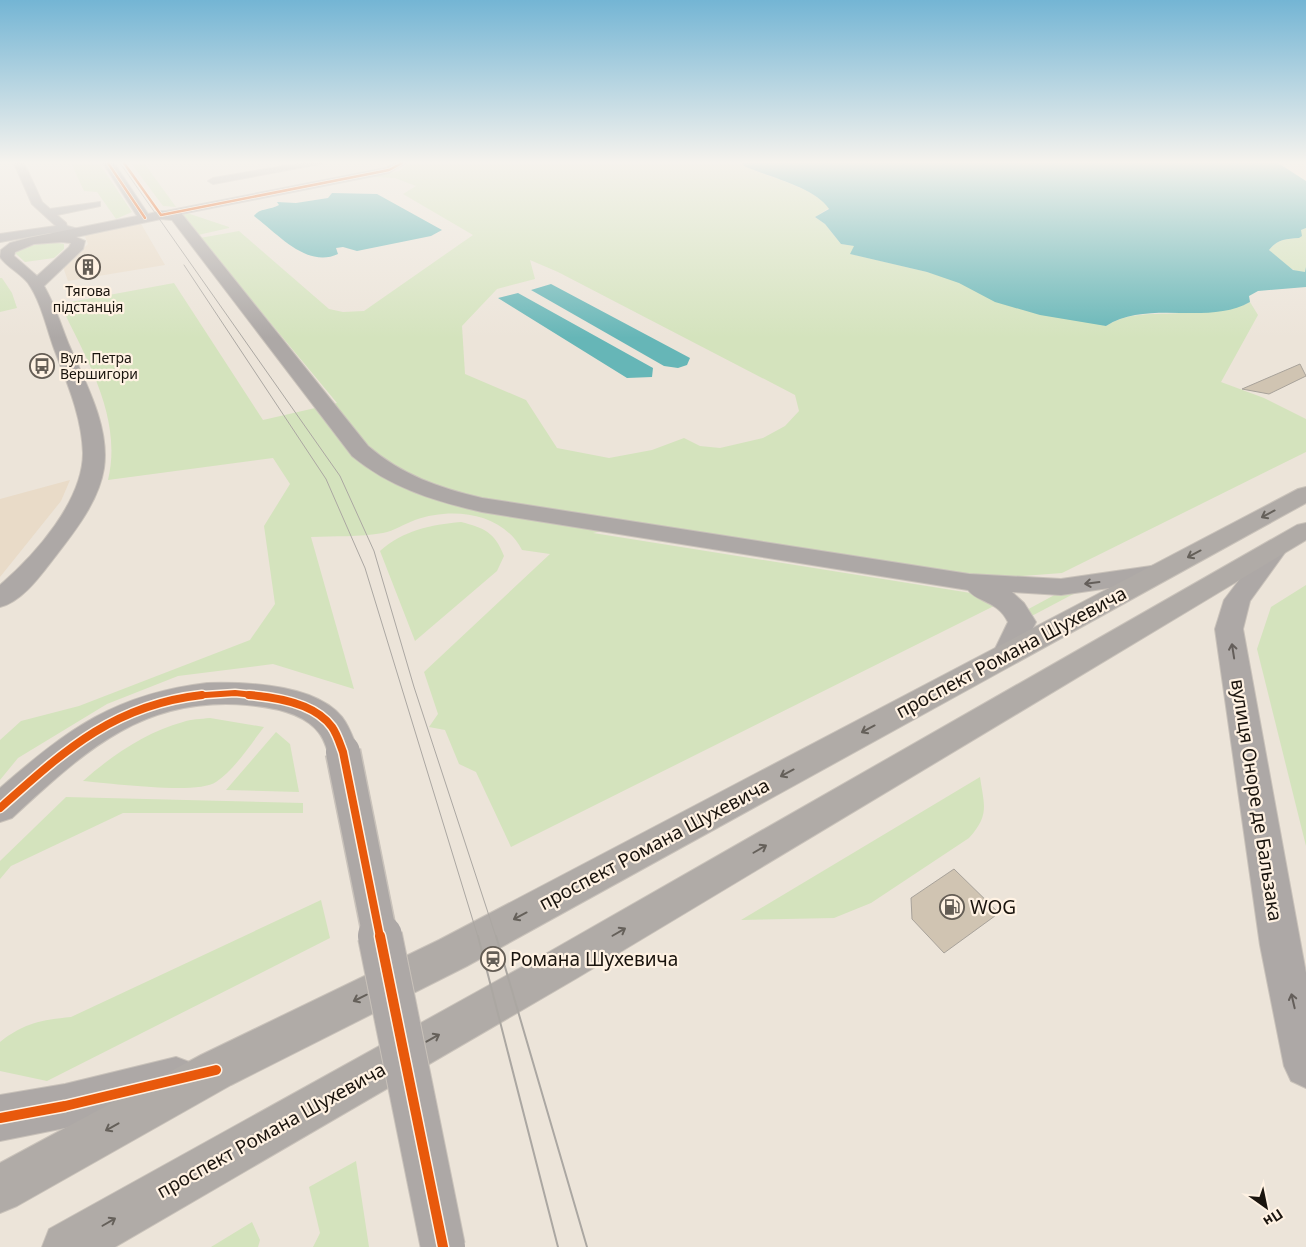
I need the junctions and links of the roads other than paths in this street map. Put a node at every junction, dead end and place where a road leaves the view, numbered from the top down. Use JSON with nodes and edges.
{"nodes":[{"id":1,"x":60,"y":221,"type":"edge"},
{"id":2,"x":129,"y":221,"type":"edge"},
{"id":3,"x":180,"y":221,"type":"edge"},
{"id":4,"x":74,"y":231,"type":"junction"},
{"id":5,"x":0,"y":238,"type":"edge"},
{"id":6,"x":59,"y":264,"type":"junction"},
{"id":7,"x":20,"y":269,"type":"junction"},
{"id":8,"x":36,"y":285,"type":"junction"},
{"id":9,"x":1306,"y":494,"type":"edge"},
{"id":10,"x":1291,"y":538,"type":"edge"},
{"id":11,"x":1158,"y":573,"type":"junction"},
{"id":12,"x":969,"y":582,"type":"junction"},
{"id":13,"x":0,"y":599,"type":"edge"},
{"id":14,"x":1006,"y":655,"type":"junction"},
{"id":15,"x":0,"y":808,"type":"edge"},
{"id":16,"x":1306,"y":1066,"type":"edge"},
{"id":17,"x":216,"y":1070,"type":"junction"},
{"id":18,"x":0,"y":1118,"type":"edge"},
{"id":19,"x":0,"y":1189,"type":"edge"},
{"id":20,"x":67,"y":1247,"type":"edge"},
{"id":21,"x":443,"y":1247,"type":"edge"}],
"edges":[{"from":1,"to":4,"type":"street"},
{"from":2,"to":4,"type":"main road"},
{"from":3,"to":12,"type":"main road"},
{"from":4,"to":5,"type":"street"},
{"from":4,"to":6,"type":"main road"},
{"from":4,"to":7,"type":"main road"},
{"from":6,"to":7,"type":"main road"},
{"from":6,"to":8,"type":"main road"},
{"from":7,"to":8,"type":"main road"},
{"from":8,"to":13,"type":"main road"},
{"from":9,"to":11,"type":"main road","name":"проспект Романа Шухевича","one_way":true},
{"from":16,"to":10,"type":"main road","name":"вулиця Оноре де Бальзака","one_way":true},
{"from":20,"to":10,"type":"main road","name":"проспект Романа Шухевича","one_way":true},
{"from":11,"to":12,"type":"main road","one_way":true},
{"from":11,"to":14,"type":"main road","name":"проспект Романа Шухевича"},
{"from":12,"to":14,"type":"main road"},
{"from":14,"to":17,"type":"main road","name":"проспект Романа Шухевича","one_way":true},
{"from":15,"to":21,"type":"main road","bridge":true},
{"from":17,"to":18,"type":"main road"},
{"from":17,"to":19,"type":"main road","name":"проспект Романа Шухевича","one_way":true}]}
